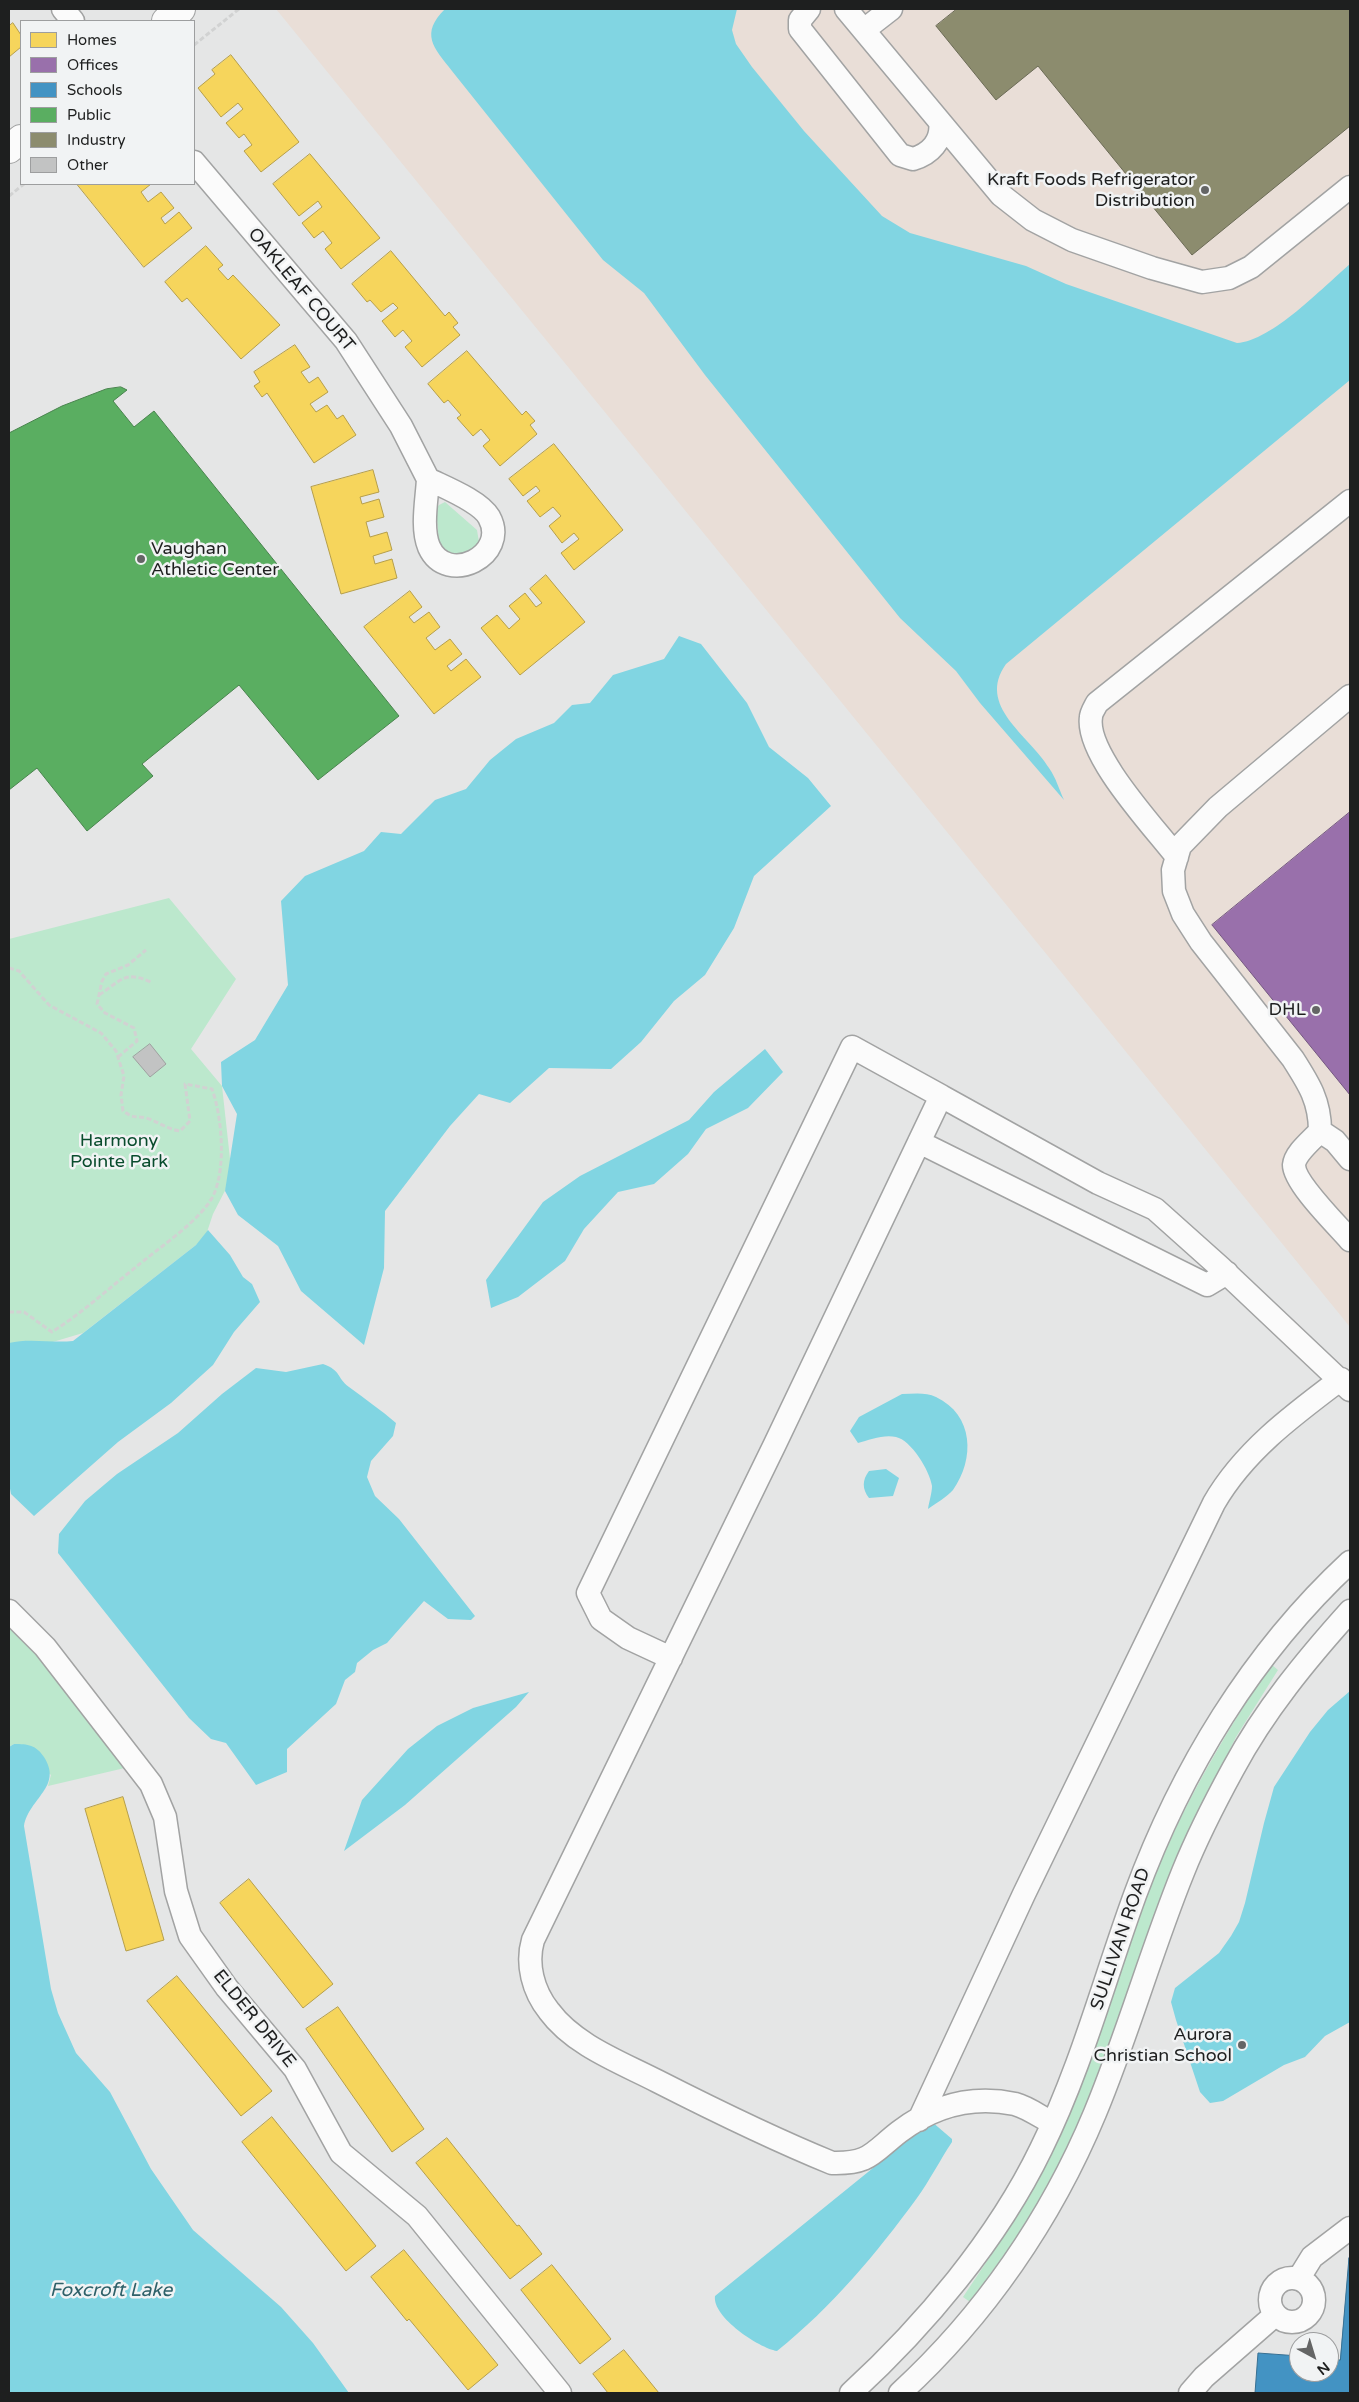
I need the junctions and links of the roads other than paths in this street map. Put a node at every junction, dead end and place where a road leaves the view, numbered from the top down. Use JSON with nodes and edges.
{"nodes":[{"id":1,"x":63,"y":9,"type":"edge"},
{"id":2,"x":181,"y":9,"type":"edge"},
{"id":3,"x":809,"y":9,"type":"edge"},
{"id":4,"x":846,"y":9,"type":"edge"},
{"id":5,"x":891,"y":9,"type":"edge"},
{"id":6,"x":72,"y":20,"type":"edge"},
{"id":7,"x":167,"y":20,"type":"edge"},
{"id":8,"x":864,"y":30,"type":"junction"},
{"id":9,"x":940,"y":122,"type":"junction"},
{"id":10,"x":20,"y":140,"type":"edge"},
{"id":11,"x":9,"y":149,"type":"edge"},
{"id":12,"x":195,"y":163,"type":"edge"},
{"id":13,"x":1350,"y":187,"type":"edge"},
{"id":14,"x":428,"y":478,"type":"dead end"},
{"id":15,"x":1350,"y":501,"type":"edge"},
{"id":16,"x":1350,"y":696,"type":"edge"},
{"id":17,"x":1177,"y":857,"type":"junction"},
{"id":18,"x":941,"y":1096,"type":"junction"},
{"id":19,"x":1320,"y":1132,"type":"junction"},
{"id":20,"x":919,"y":1142,"type":"junction"},
{"id":21,"x":1350,"y":1159,"type":"edge"},
{"id":22,"x":1350,"y":1240,"type":"edge"},
{"id":23,"x":1227,"y":1273,"type":"junction"},
{"id":24,"x":1345,"y":1384,"type":"edge"},
{"id":25,"x":1350,"y":1562,"type":"edge"},
{"id":26,"x":9,"y":1611,"type":"edge"},
{"id":27,"x":1350,"y":1611,"type":"edge"},
{"id":28,"x":671,"y":1658,"type":"junction"},
{"id":29,"x":919,"y":2120,"type":"junction"},
{"id":30,"x":1052,"y":2123,"type":"junction"},
{"id":31,"x":1350,"y":2228,"type":"edge"},
{"id":32,"x":1299,"y":2278,"type":"junction"},
{"id":33,"x":1276,"y":2314,"type":"junction"},
{"id":34,"x":560,"y":2393,"type":"edge"},
{"id":35,"x":851,"y":2393,"type":"edge"},
{"id":36,"x":900,"y":2393,"type":"edge"},
{"id":37,"x":1190,"y":2393,"type":"edge"}],
"edges":[{"from":1,"to":6,"type":"street"},
{"from":2,"to":7,"type":"main road"},
{"from":3,"to":9,"type":"street"},
{"from":4,"to":8,"type":"street"},
{"from":5,"to":8,"type":"street"},
{"from":8,"to":9,"type":"street"},
{"from":9,"to":13,"type":"street"},
{"from":10,"to":11,"type":"main road"},
{"from":12,"to":14,"type":"street","name":"OAKLEAF COURT"},
{"from":15,"to":17,"type":"street"},
{"from":16,"to":17,"type":"street"},
{"from":17,"to":19,"type":"street"},
{"from":18,"to":20,"type":"street"},
{"from":18,"to":23,"type":"street"},
{"from":18,"to":28,"type":"street"},
{"from":19,"to":21,"type":"street"},
{"from":19,"to":22,"type":"street"},
{"from":20,"to":23,"type":"street"},
{"from":20,"to":28,"type":"street"},
{"from":23,"to":24,"type":"street"},
{"from":24,"to":29,"type":"street"},
{"from":25,"to":30,"type":"street","name":"SULLIVAN ROAD"},
{"from":26,"to":34,"type":"street","name":"ELDER DRIVE"},
{"from":27,"to":36,"type":"street","name":"SULLIVAN ROAD"},
{"from":28,"to":29,"type":"street"},
{"from":29,"to":30,"type":"street"},
{"from":30,"to":35,"type":"street","name":"SULLIVAN ROAD"},
{"from":31,"to":32,"type":"street"},
{"from":32,"to":33,"type":"street"},
{"from":32,"to":33,"type":"street"},
{"from":33,"to":37,"type":"street"}]}
